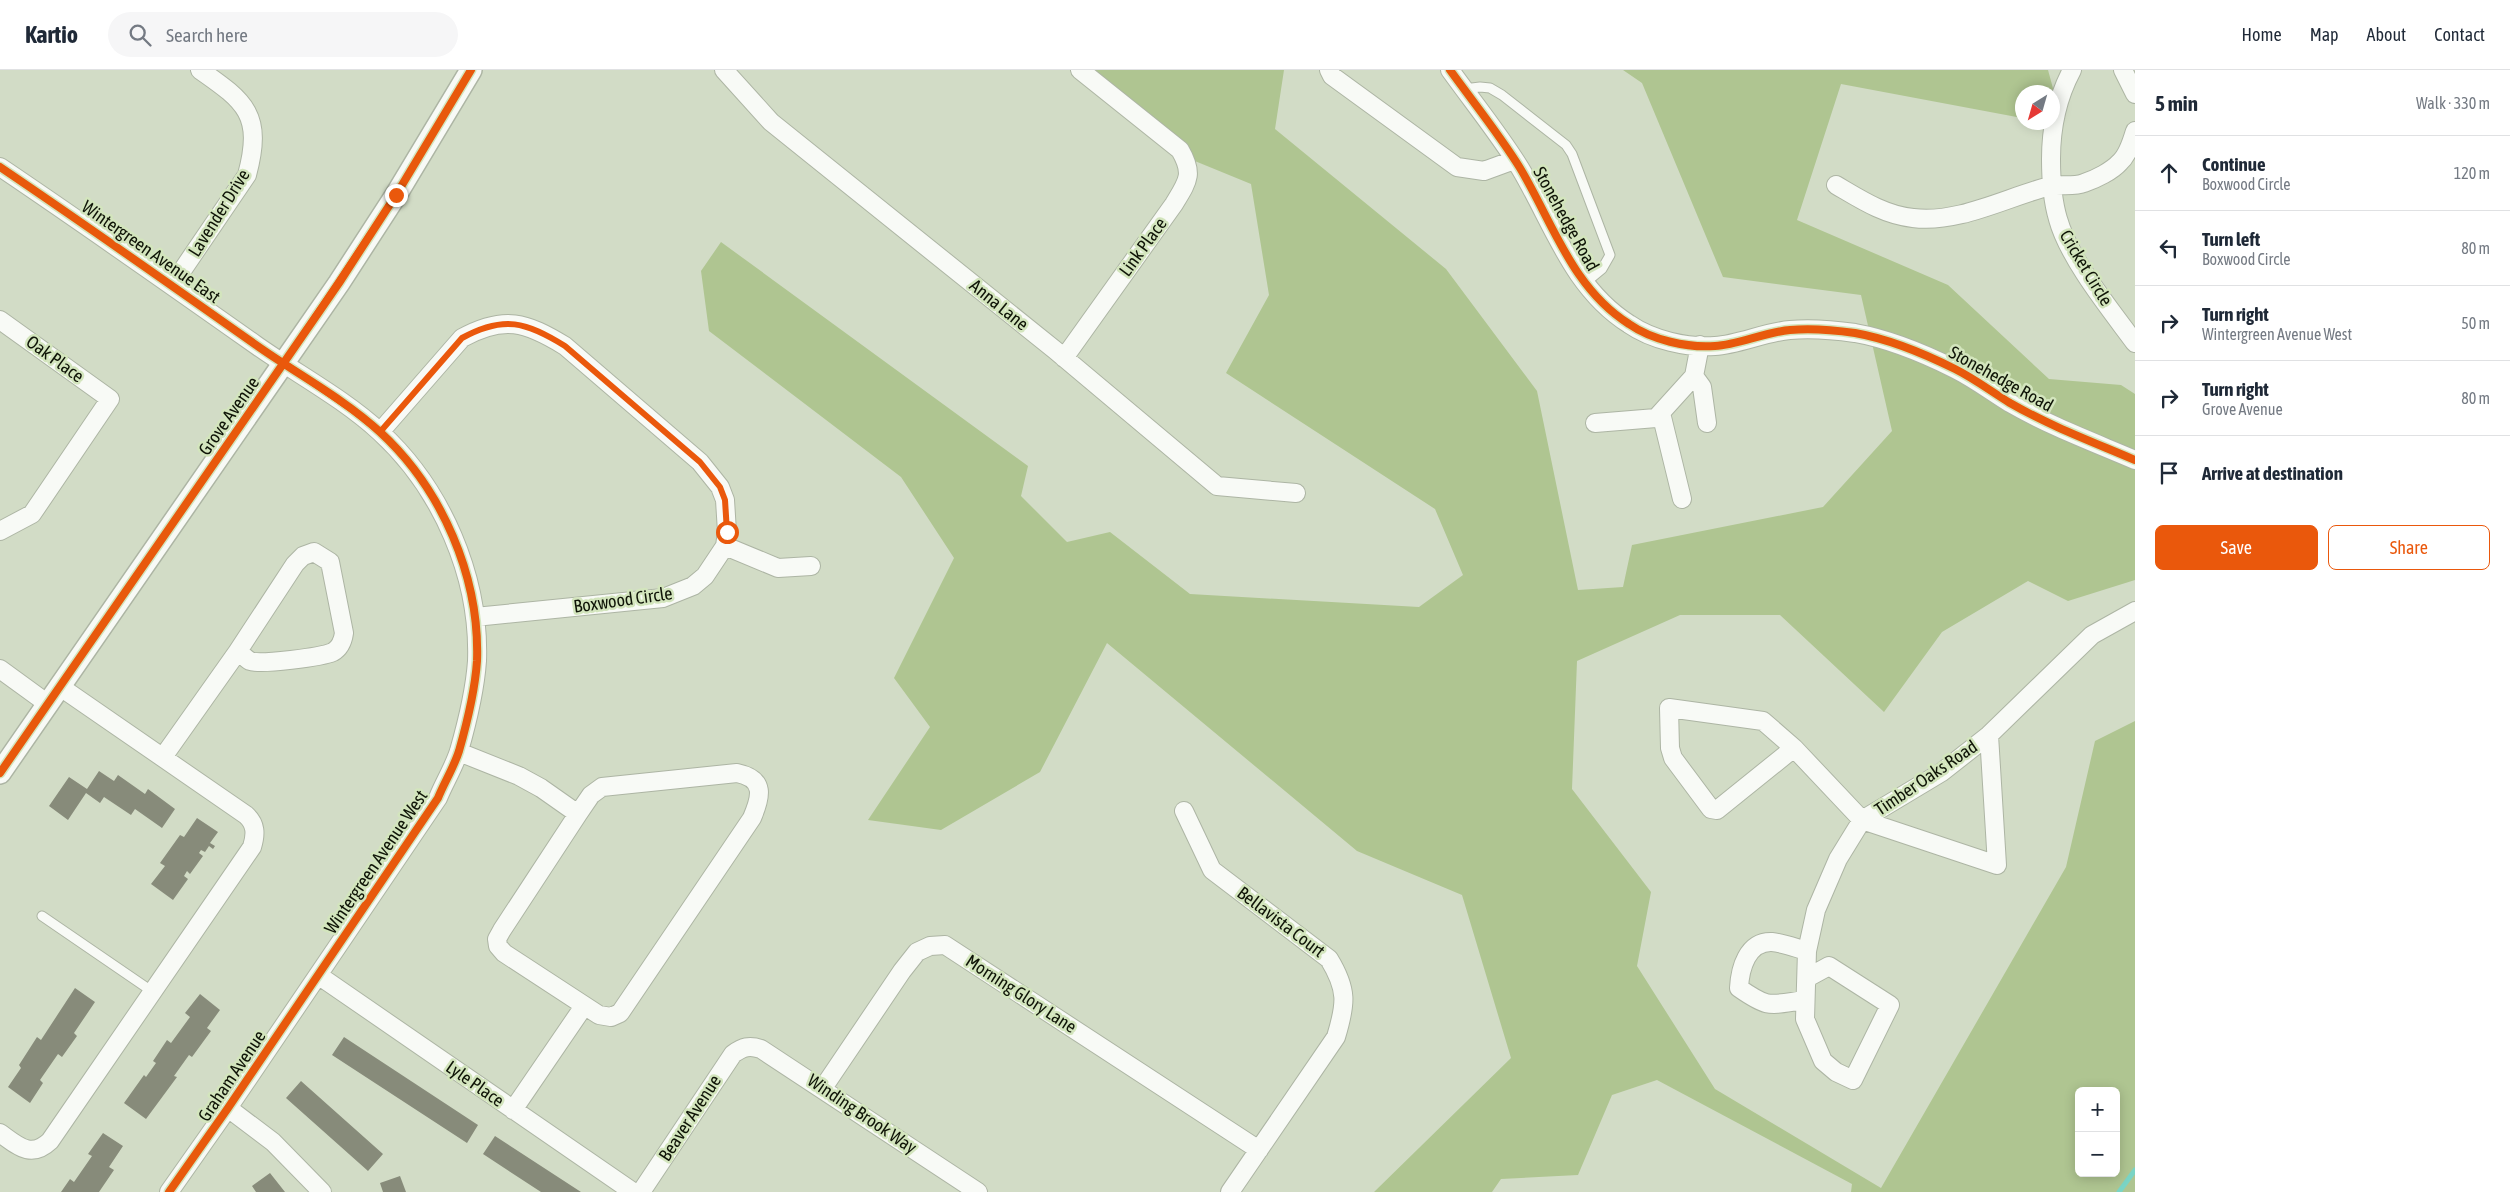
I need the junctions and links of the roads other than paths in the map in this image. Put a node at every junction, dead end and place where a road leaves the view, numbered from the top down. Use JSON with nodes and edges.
{"nodes":[{"id":1,"x":200,"y":70,"type":"edge"},
{"id":2,"x":471,"y":70,"type":"edge"},
{"id":3,"x":724,"y":70,"type":"edge"},
{"id":4,"x":1080,"y":70,"type":"edge"},
{"id":5,"x":1329,"y":70,"type":"edge"},
{"id":6,"x":1450,"y":70,"type":"edge"},
{"id":7,"x":2072,"y":70,"type":"edge"},
{"id":8,"x":2123,"y":70,"type":"edge"},
{"id":9,"x":1464,"y":89,"type":"junction"},
{"id":10,"x":2135,"y":94,"type":"edge"},
{"id":11,"x":2135,"y":131,"type":"edge"},
{"id":12,"x":1514,"y":160,"type":"junction"},
{"id":13,"x":0,"y":167,"type":"edge"},
{"id":14,"x":1836,"y":185,"type":"dead end"},
{"id":15,"x":2051,"y":186,"type":"junction"},
{"id":16,"x":1585,"y":283,"type":"junction"},
{"id":17,"x":173,"y":284,"type":"junction"},
{"id":18,"x":0,"y":320,"type":"edge"},
{"id":19,"x":2135,"y":343,"type":"edge"},
{"id":20,"x":1700,"y":345,"type":"junction"},
{"id":21,"x":1064,"y":358,"type":"junction"},
{"id":22,"x":284,"y":363,"type":"junction"},
{"id":23,"x":1694,"y":376,"type":"junction"},
{"id":24,"x":1661,"y":413,"type":"junction"},
{"id":25,"x":1707,"y":423,"type":"dead end"},
{"id":26,"x":1595,"y":424,"type":"dead end"},
{"id":27,"x":380,"y":432,"type":"junction"},
{"id":28,"x":2135,"y":460,"type":"edge"},
{"id":29,"x":1296,"y":493,"type":"dead end"},
{"id":30,"x":1682,"y":500,"type":"dead end"},
{"id":31,"x":0,"y":532,"type":"edge"},
{"id":32,"x":725,"y":546,"type":"junction"},
{"id":33,"x":811,"y":566,"type":"dead end"},
{"id":34,"x":2135,"y":611,"type":"edge"},
{"id":35,"x":475,"y":617,"type":"junction"},
{"id":36,"x":238,"y":651,"type":"junction"},
{"id":37,"x":0,"y":669,"type":"edge"},
{"id":38,"x":54,"y":695,"type":"junction"},
{"id":39,"x":1989,"y":735,"type":"junction"},
{"id":40,"x":1794,"y":748,"type":"junction"},
{"id":41,"x":458,"y":752,"type":"junction"},
{"id":42,"x":163,"y":757,"type":"junction"},
{"id":43,"x":0,"y":773,"type":"edge"},
{"id":44,"x":1184,"y":811,"type":"dead end"},
{"id":45,"x":578,"y":814,"type":"junction"},
{"id":46,"x":1862,"y":820,"type":"junction"},
{"id":47,"x":42,"y":916,"type":"dead end"},
{"id":48,"x":1807,"y":951,"type":"junction"},
{"id":49,"x":318,"y":975,"type":"junction"},
{"id":50,"x":1807,"y":978,"type":"junction"},
{"id":51,"x":153,"y":992,"type":"junction"},
{"id":52,"x":1804,"y":1000,"type":"junction"},
{"id":53,"x":584,"y":1006,"type":"junction"},
{"id":54,"x":743,"y":1047,"type":"joint"},
{"id":55,"x":823,"y":1088,"type":"junction"},
{"id":56,"x":228,"y":1108,"type":"junction"},
{"id":57,"x":513,"y":1110,"type":"junction"},
{"id":58,"x":0,"y":1133,"type":"edge"},
{"id":59,"x":1259,"y":1150,"type":"junction"},
{"id":60,"x":169,"y":1192,"type":"edge"},
{"id":61,"x":322,"y":1192,"type":"edge"},
{"id":62,"x":633,"y":1192,"type":"edge"},
{"id":63,"x":641,"y":1192,"type":"edge"},
{"id":64,"x":978,"y":1192,"type":"edge"},
{"id":65,"x":1230,"y":1192,"type":"edge"}],
"edges":[{"from":1,"to":17,"type":"street","name":"Lavender Drive"},
{"from":2,"to":22,"type":"street","name":"Grove Avenue"},
{"from":3,"to":21,"type":"street","name":"Anna Lane"},
{"from":4,"to":21,"type":"street","name":"Link Place"},
{"from":5,"to":12,"type":"street"},
{"from":6,"to":9,"type":"street","name":"Stonehedge Road"},
{"from":7,"to":15,"type":"street","name":"Cricket Circle"},
{"from":8,"to":10,"type":"street"},
{"from":9,"to":12,"type":"street","name":"Stonehedge Road"},
{"from":9,"to":16,"type":"lane"},
{"from":11,"to":15,"type":"street"},
{"from":12,"to":16,"type":"street","name":"Stonehedge Road"},
{"from":13,"to":17,"type":"street","name":"Wintergreen Avenue East"},
{"from":14,"to":15,"type":"street"},
{"from":15,"to":19,"type":"street","name":"Cricket Circle"},
{"from":16,"to":20,"type":"street","name":"Stonehedge Road"},
{"from":17,"to":22,"type":"street","name":"Wintergreen Avenue East"},
{"from":18,"to":31,"type":"street","name":"Oak Place"},
{"from":20,"to":23,"type":"street"},
{"from":20,"to":28,"type":"street","name":"Stonehedge Road"},
{"from":21,"to":29,"type":"street","name":"Anna Lane"},
{"from":22,"to":27,"type":"street","name":"Wintergreen Avenue West"},
{"from":22,"to":38,"type":"street","name":"Grove Avenue"},
{"from":23,"to":24,"type":"street"},
{"from":23,"to":25,"type":"street"},
{"from":24,"to":26,"type":"street"},
{"from":24,"to":30,"type":"street"},
{"from":27,"to":32,"type":"street"},
{"from":27,"to":35,"type":"street","name":"Wintergreen Avenue West"},
{"from":32,"to":33,"type":"street"},
{"from":32,"to":35,"type":"street","name":"Boxwood Circle"},
{"from":34,"to":39,"type":"street","name":"Timber Oaks Road"},
{"from":35,"to":41,"type":"street","name":"Wintergreen Avenue West"},
{"from":36,"to":36,"type":"street"},
{"from":36,"to":42,"type":"street"},
{"from":37,"to":38,"type":"street"},
{"from":38,"to":42,"type":"street"},
{"from":38,"to":43,"type":"street","name":"Grove Avenue"},
{"from":39,"to":46,"type":"street","name":"Timber Oaks Road"},
{"from":39,"to":46,"type":"street"},
{"from":40,"to":40,"type":"street"},
{"from":40,"to":46,"type":"street"},
{"from":41,"to":45,"type":"street"},
{"from":41,"to":49,"type":"street","name":"Wintergreen Avenue West"},
{"from":42,"to":51,"type":"street"},
{"from":44,"to":59,"type":"street","name":"Bellavista Court"},
{"from":45,"to":53,"type":"street"},
{"from":45,"to":53,"type":"street"},
{"from":46,"to":48,"type":"street","name":"Timber Oaks Road"},
{"from":47,"to":51,"type":"lane"},
{"from":48,"to":50,"type":"street","name":"Timber Oaks Road"},
{"from":48,"to":52,"type":"street"},
{"from":49,"to":56,"type":"street","name":"Graham Avenue"},
{"from":49,"to":57,"type":"street","name":"Lyle Place"},
{"from":50,"to":52,"type":"street","name":"Timber Oaks Road"},
{"from":50,"to":52,"type":"street","name":"Timber Oaks Road"},
{"from":51,"to":58,"type":"street"},
{"from":53,"to":57,"type":"street"},
{"from":54,"to":55,"type":"street","name":"Winding Brook Way"},
{"from":54,"to":63,"type":"street","name":"Beaver Avenue"},
{"from":55,"to":59,"type":"street","name":"Morning Glory Lane"},
{"from":55,"to":64,"type":"street","name":"Winding Brook Way"},
{"from":56,"to":60,"type":"street","name":"Graham Avenue"},
{"from":56,"to":61,"type":"street"},
{"from":57,"to":62,"type":"street","name":"Lyle Place"},
{"from":59,"to":65,"type":"street","name":"Bellavista Court"}]}
